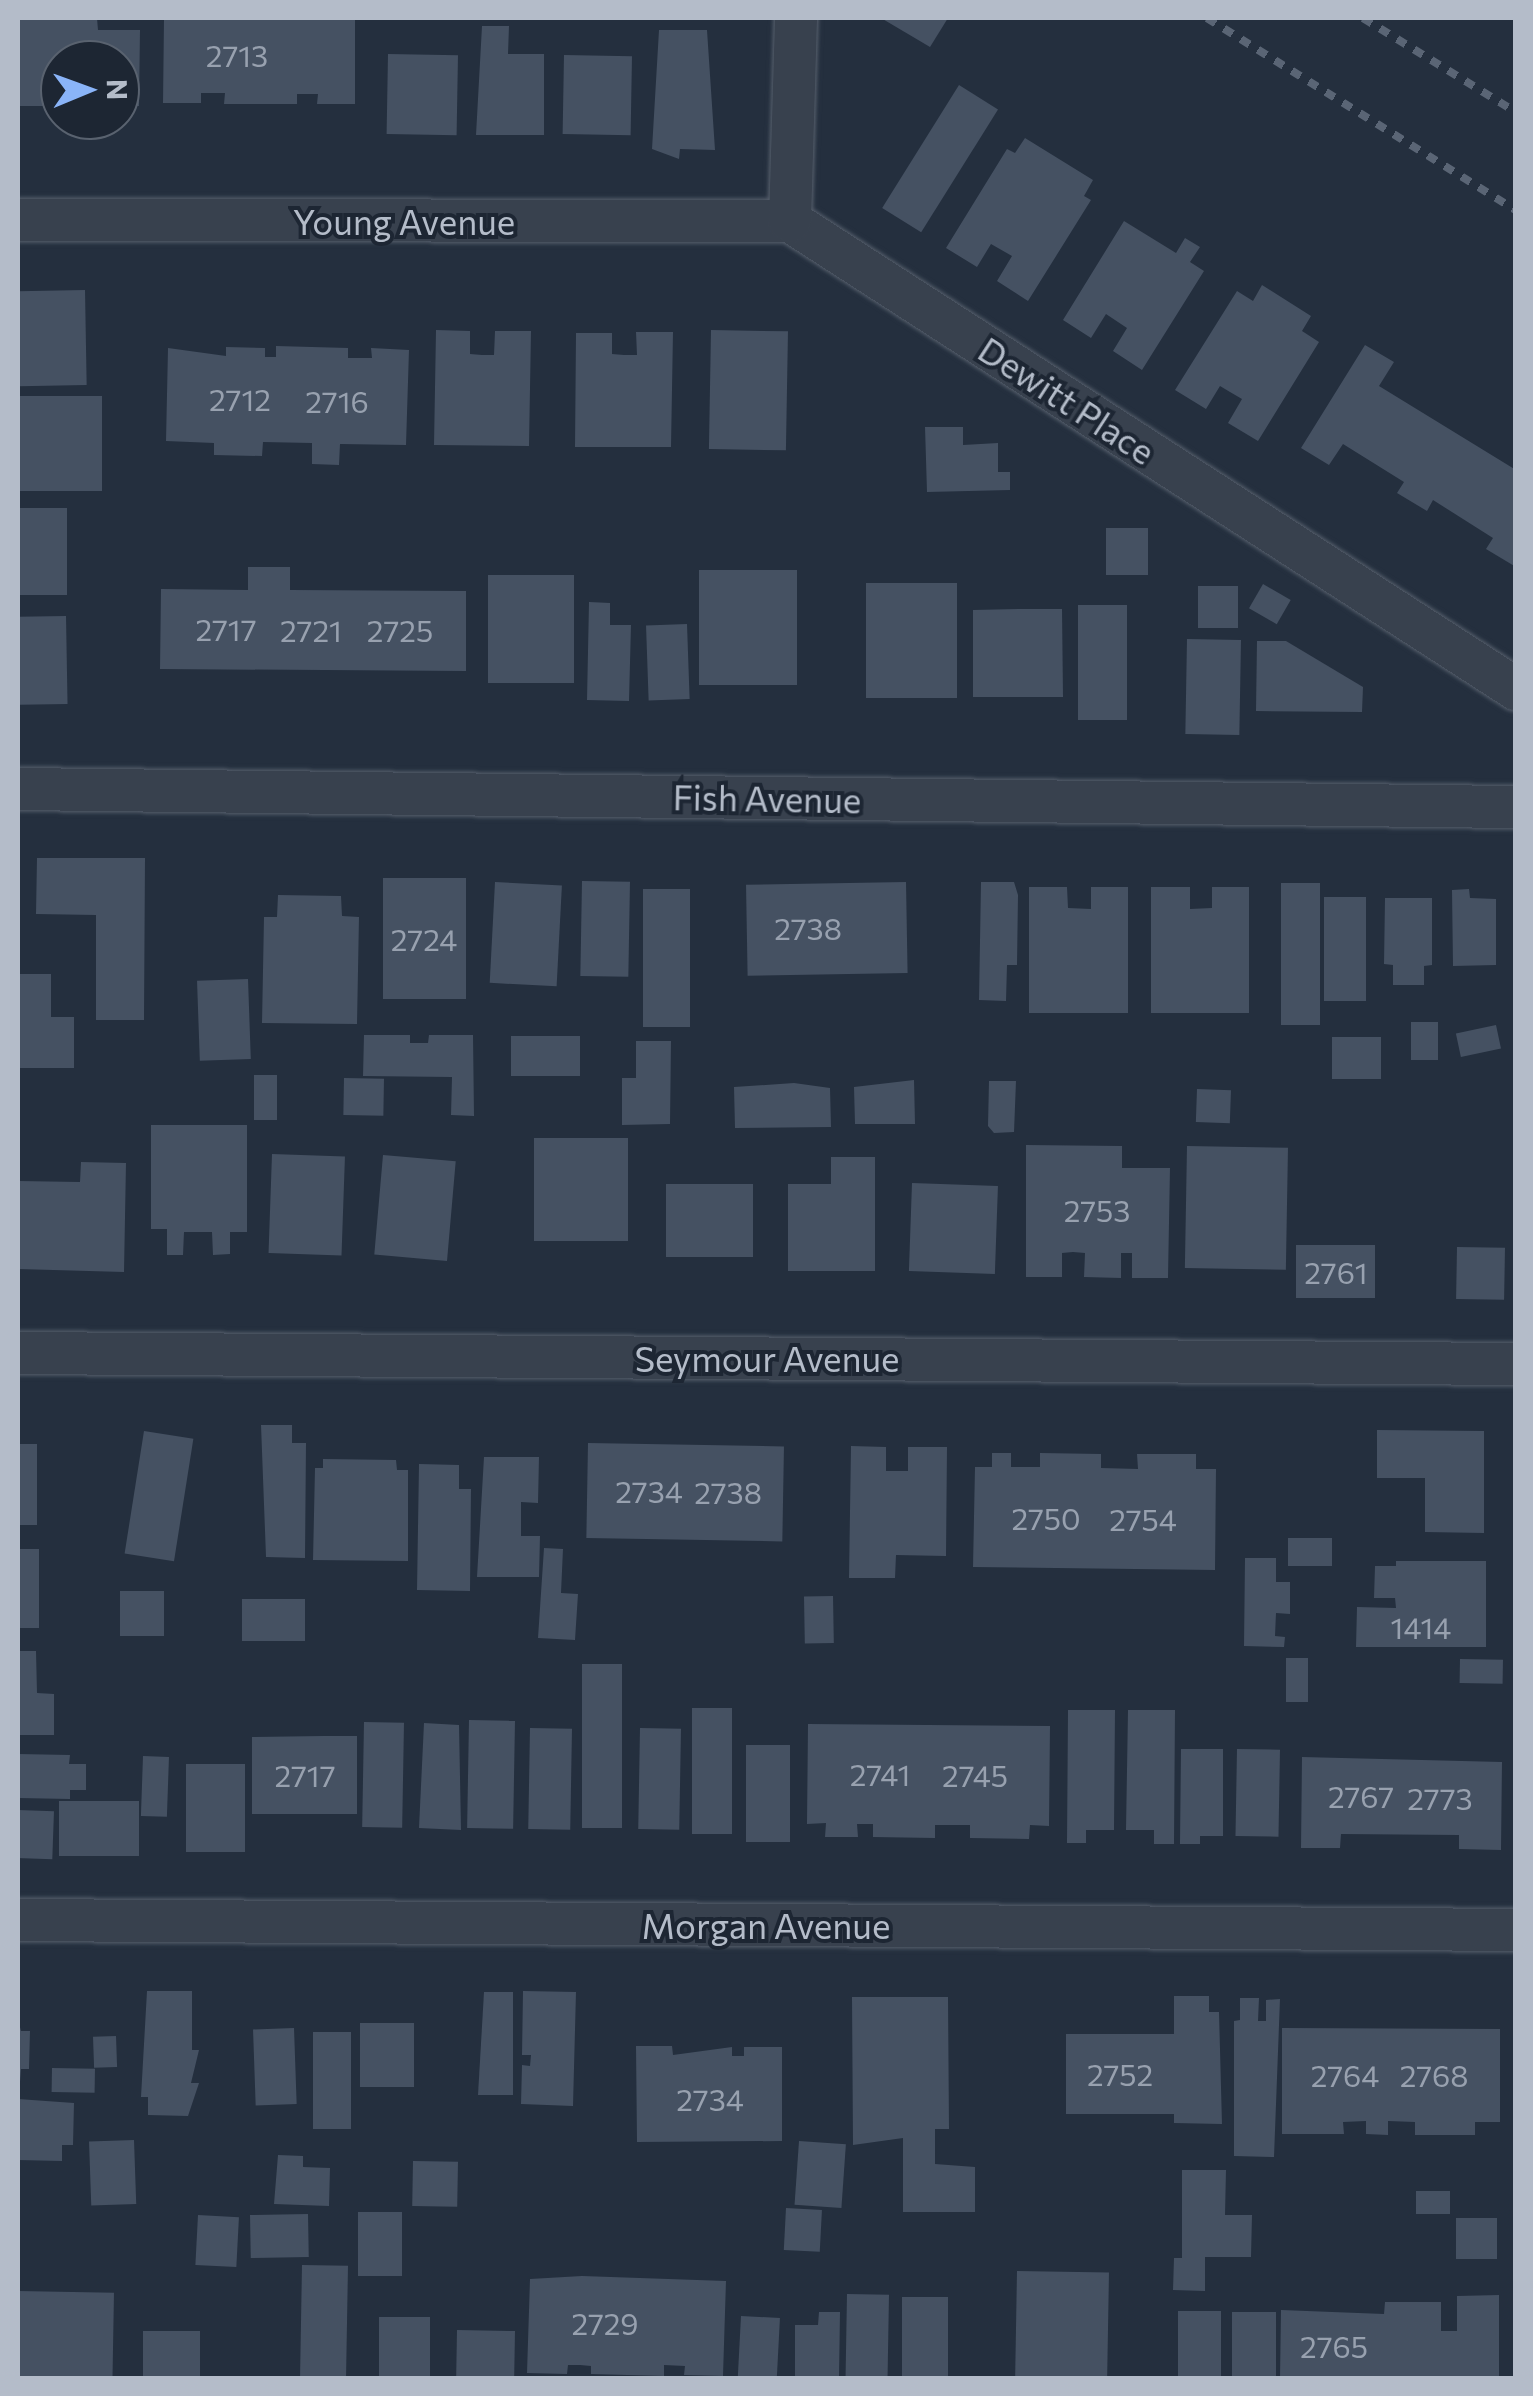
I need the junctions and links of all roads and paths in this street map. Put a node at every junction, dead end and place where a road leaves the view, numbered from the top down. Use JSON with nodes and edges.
{"nodes":[{"id":1,"x":796,"y":18,"type":"edge"},
{"id":2,"x":18,"y":220,"type":"edge"},
{"id":3,"x":790,"y":221,"type":"junction"},
{"id":4,"x":1516,"y":689,"type":"edge"},
{"id":5,"x":18,"y":789,"type":"edge"},
{"id":6,"x":1516,"y":808,"type":"edge"},
{"id":7,"x":18,"y":1353,"type":"edge"},
{"id":8,"x":1516,"y":1364,"type":"edge"},
{"id":9,"x":18,"y":1920,"type":"edge"},
{"id":10,"x":1516,"y":1930,"type":"edge"}],
"edges":[{"from":1,"to":3,"type":"street"},
{"from":2,"to":3,"type":"street","name":"Young Avenue"},
{"from":3,"to":4,"type":"street","name":"Dewitt Place"},
{"from":5,"to":6,"type":"street","name":"Fish Avenue"},
{"from":7,"to":8,"type":"street","name":"Seymour Avenue"},
{"from":9,"to":10,"type":"street","name":"Morgan Avenue"}]}
